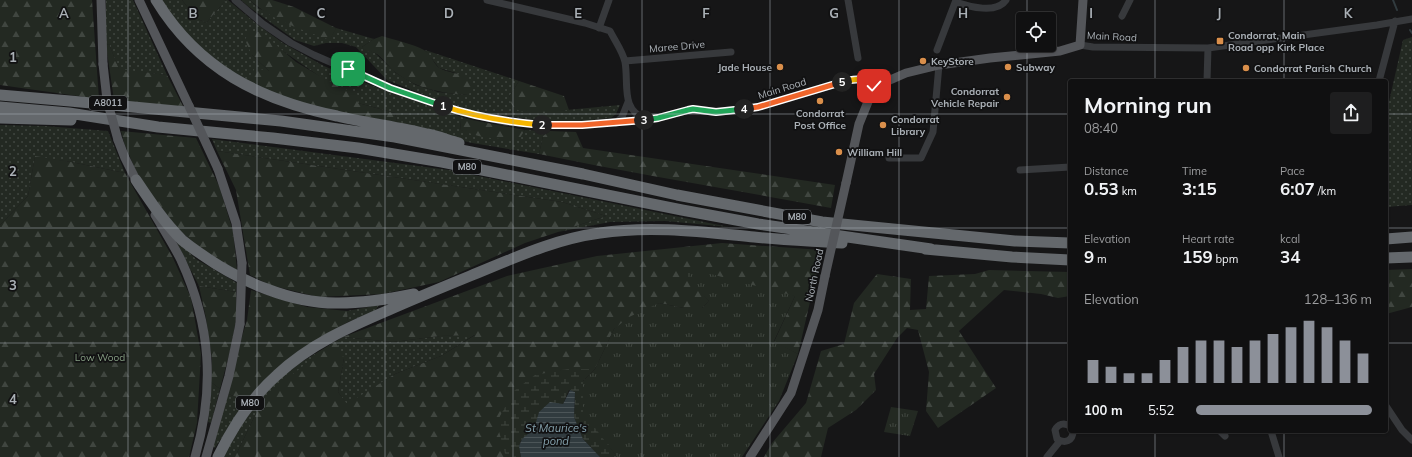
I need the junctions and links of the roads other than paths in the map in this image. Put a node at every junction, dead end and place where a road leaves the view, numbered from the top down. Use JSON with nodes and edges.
{"nodes":[{"id":1,"x":100,"y":0,"type":"edge"},
{"id":2,"x":139,"y":0,"type":"edge"},
{"id":3,"x":156,"y":0,"type":"edge"},
{"id":4,"x":234,"y":0,"type":"edge"},
{"id":5,"x":487,"y":0,"type":"edge"},
{"id":6,"x":609,"y":0,"type":"edge"},
{"id":7,"x":848,"y":0,"type":"edge"},
{"id":8,"x":1006,"y":0,"type":"edge"},
{"id":9,"x":1083,"y":0,"type":"edge"},
{"id":10,"x":1130,"y":0,"type":"edge"},
{"id":11,"x":956,"y":1,"type":"edge"},
{"id":12,"x":1122,"y":16,"type":"dead end"},
{"id":13,"x":1412,"y":19,"type":"edge"},
{"id":14,"x":1395,"y":21,"type":"junction"},
{"id":15,"x":599,"y":28,"type":"junction"},
{"id":16,"x":1080,"y":45,"type":"junction"},
{"id":17,"x":1208,"y":48,"type":"junction"},
{"id":18,"x":937,"y":50,"type":"dead end"},
{"id":19,"x":731,"y":52,"type":"dead end"},
{"id":20,"x":858,"y":58,"type":"dead end"},
{"id":21,"x":625,"y":61,"type":"junction"},
{"id":22,"x":939,"y":65,"type":"junction"},
{"id":23,"x":1207,"y":79,"type":"edge"},
{"id":24,"x":1380,"y":79,"type":"edge"},
{"id":25,"x":874,"y":86,"type":"junction"},
{"id":26,"x":0,"y":91,"type":"edge"},
{"id":27,"x":0,"y":95,"type":"edge"},
{"id":28,"x":70,"y":100,"type":"junction"},
{"id":29,"x":628,"y":102,"type":"junction"},
{"id":30,"x":0,"y":107,"type":"edge"},
{"id":31,"x":0,"y":118,"type":"edge"},
{"id":32,"x":648,"y":120,"type":"junction"},
{"id":33,"x":616,"y":123,"type":"junction"},
{"id":34,"x":158,"y":127,"type":"junction"},
{"id":35,"x":889,"y":158,"type":"dead end"},
{"id":36,"x":528,"y":164,"type":"junction"},
{"id":37,"x":1068,"y":167,"type":"edge"},
{"id":38,"x":1020,"y":170,"type":"dead end"},
{"id":39,"x":136,"y":180,"type":"junction"},
{"id":40,"x":1412,"y":238,"type":"edge"},
{"id":41,"x":1388,"y":239,"type":"edge"},
{"id":42,"x":1068,"y":244,"type":"edge"},
{"id":43,"x":931,"y":250,"type":"junction"},
{"id":44,"x":1412,"y":257,"type":"edge"},
{"id":45,"x":1388,"y":258,"type":"edge"},
{"id":46,"x":1068,"y":260,"type":"edge"},
{"id":47,"x":436,"y":290,"type":"junction"},
{"id":48,"x":1388,"y":409,"type":"edge"},
{"id":49,"x":1068,"y":425,"type":"edge"},
{"id":50,"x":1073,"y":433,"type":"edge"},
{"id":51,"x":1273,"y":433,"type":"edge"},
{"id":52,"x":1412,"y":440,"type":"edge"},
{"id":53,"x":1060,"y":441,"type":"junction"},
{"id":54,"x":195,"y":457,"type":"edge"},
{"id":55,"x":206,"y":457,"type":"edge"},
{"id":56,"x":218,"y":457,"type":"edge"},
{"id":57,"x":750,"y":457,"type":"edge"},
{"id":58,"x":1047,"y":457,"type":"edge"},
{"id":59,"x":1279,"y":457,"type":"edge"}],
"edges":[{"from":1,"to":39,"type":"main road","number":"A8011","bridge":true},
{"from":2,"to":55,"type":"main road","bridge":true},
{"from":3,"to":36,"type":"highway","number":"M80"},
{"from":4,"to":33,"type":"street","name":"Main Road"},
{"from":5,"to":15,"type":"street"},
{"from":6,"to":15,"type":"street"},
{"from":7,"to":20,"type":"street"},
{"from":8,"to":11,"type":"street"},
{"from":9,"to":16,"type":"main road"},
{"from":10,"to":12,"type":"street"},
{"from":11,"to":18,"type":"street"},
{"from":13,"to":14,"type":"street","name":"Main Road"},
{"from":14,"to":17,"type":"street","name":"Main Road"},
{"from":14,"to":24,"type":"street"},
{"from":15,"to":21,"type":"street"},
{"from":16,"to":17,"type":"street","name":"Main Road"},
{"from":16,"to":22,"type":"main road","name":"Main Road"},
{"from":17,"to":23,"type":"street"},
{"from":19,"to":21,"type":"street","name":"Maree Drive"},
{"from":21,"to":29,"type":"street"},
{"from":22,"to":25,"type":"main road","name":"Main Road"},
{"from":22,"to":35,"type":"street"},
{"from":25,"to":32,"type":"street","name":"Main Road"},
{"from":25,"to":57,"type":"main road","name":"North Road","bridge":true},
{"from":26,"to":28,"type":"highway"},
{"from":27,"to":28,"type":"highway","number":"M80"},
{"from":28,"to":36,"type":"highway","number":"M80"},
{"from":29,"to":32,"type":"street"},
{"from":29,"to":33,"type":"street"},
{"from":30,"to":34,"type":"highway","number":"M80"},
{"from":31,"to":34,"type":"highway"},
{"from":32,"to":33,"type":"street","name":"Main Road"},
{"from":34,"to":43,"type":"highway","number":"M80"},
{"from":36,"to":42,"type":"highway","number":"M80"},
{"from":37,"to":38,"type":"street"},
{"from":39,"to":47,"type":"highway","number":"M80"},
{"from":39,"to":54,"type":"main road"},
{"from":40,"to":41,"type":"highway"},
{"from":43,"to":46,"type":"highway","number":"M80"},
{"from":43,"to":47,"type":"highway","number":"M80"},
{"from":44,"to":45,"type":"highway"},
{"from":47,"to":56,"type":"highway","number":"M80"},
{"from":48,"to":52,"type":"street"},
{"from":49,"to":53,"type":"street"},
{"from":50,"to":53,"type":"street"},
{"from":51,"to":59,"type":"street"},
{"from":53,"to":58,"type":"street"}]}
